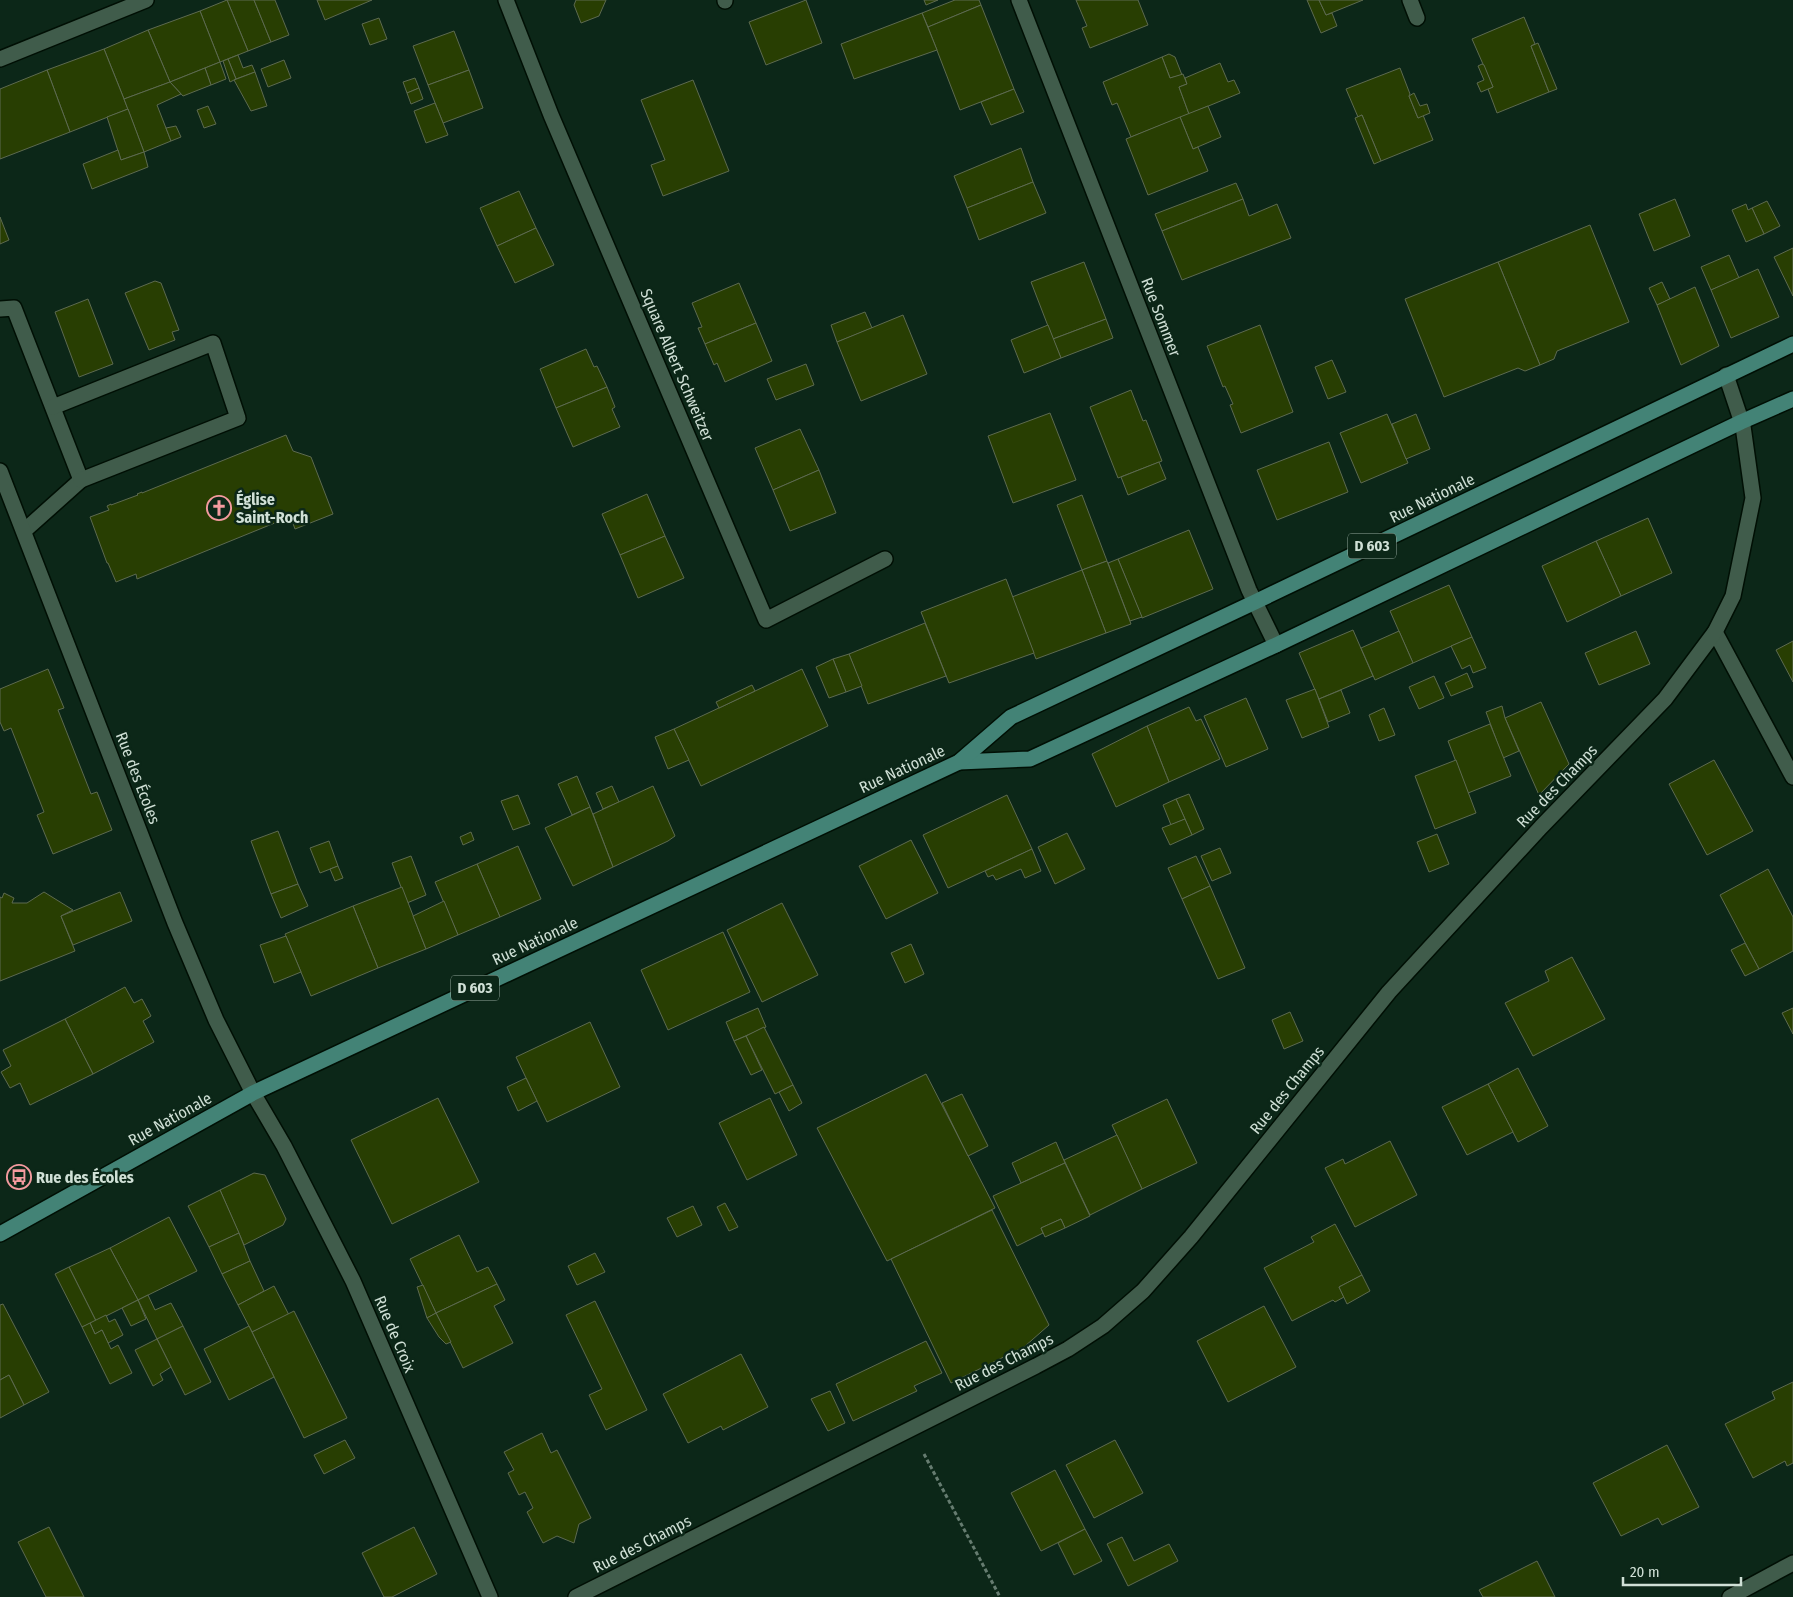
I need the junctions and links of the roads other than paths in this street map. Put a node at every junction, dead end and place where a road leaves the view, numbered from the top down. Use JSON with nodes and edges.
{"nodes":[{"id":1,"x":146,"y":0,"type":"edge"},
{"id":2,"x":506,"y":0,"type":"edge"},
{"id":3,"x":1019,"y":0,"type":"edge"},
{"id":4,"x":1410,"y":0,"type":"edge"},
{"id":5,"x":1417,"y":18,"type":"dead end"},
{"id":6,"x":0,"y":59,"type":"edge"},
{"id":7,"x":0,"y":309,"type":"edge"},
{"id":8,"x":1793,"y":344,"type":"edge"},
{"id":9,"x":1726,"y":375,"type":"junction"},
{"id":10,"x":1793,"y":399,"type":"edge"},
{"id":11,"x":53,"y":407,"type":"junction"},
{"id":12,"x":1741,"y":422,"type":"junction"},
{"id":13,"x":0,"y":471,"type":"edge"},
{"id":14,"x":81,"y":480,"type":"junction"},
{"id":15,"x":24,"y":531,"type":"junction"},
{"id":16,"x":885,"y":559,"type":"dead end"},
{"id":17,"x":1255,"y":602,"type":"junction"},
{"id":18,"x":1716,"y":632,"type":"junction"},
{"id":19,"x":1276,"y":645,"type":"junction"},
{"id":20,"x":959,"y":762,"type":"junction"},
{"id":21,"x":1793,"y":777,"type":"edge"},
{"id":22,"x":253,"y":1093,"type":"junction"},
{"id":23,"x":0,"y":1234,"type":"edge"},
{"id":24,"x":1793,"y":1563,"type":"edge"},
{"id":25,"x":490,"y":1597,"type":"edge"},
{"id":26,"x":576,"y":1597,"type":"edge"},
{"id":27,"x":1730,"y":1597,"type":"edge"}],
"edges":[{"from":1,"to":6,"type":"street"},
{"from":2,"to":16,"type":"street","name":"Square Albert Schweitzer"},
{"from":3,"to":17,"type":"street","name":"Rue Sommer"},
{"from":4,"to":5,"type":"street"},
{"from":7,"to":11,"type":"street"},
{"from":8,"to":9,"type":"main road","name":"Rue Nationale","number":"D 603"},
{"from":9,"to":12,"type":"street","name":"Rue des Champs"},
{"from":9,"to":17,"type":"main road","name":"Rue Nationale","number":"D 603"},
{"from":10,"to":12,"type":"main road","name":"Rue Nationale","number":"D 603"},
{"from":11,"to":14,"type":"street"},
{"from":11,"to":14,"type":"street"},
{"from":12,"to":18,"type":"street","name":"Rue des Champs"},
{"from":12,"to":19,"type":"main road","name":"Rue Nationale","number":"D 603"},
{"from":13,"to":15,"type":"street","name":"Rue des Écoles"},
{"from":14,"to":15,"type":"street"},
{"from":15,"to":22,"type":"street","name":"Rue des Écoles"},
{"from":17,"to":19,"type":"street","name":"Rue Sommer"},
{"from":17,"to":20,"type":"main road","name":"Rue Nationale","number":"D 603"},
{"from":18,"to":21,"type":"street"},
{"from":18,"to":26,"type":"street","name":"Rue des Champs"},
{"from":19,"to":20,"type":"main road","name":"Rue Nationale","number":"D 603"},
{"from":20,"to":22,"type":"main road","name":"Rue Nationale","number":"D 603"},
{"from":22,"to":23,"type":"main road","name":"Rue Nationale","number":"D 603"},
{"from":22,"to":25,"type":"street","name":"Rue de Croix"},
{"from":24,"to":27,"type":"street"}]}
